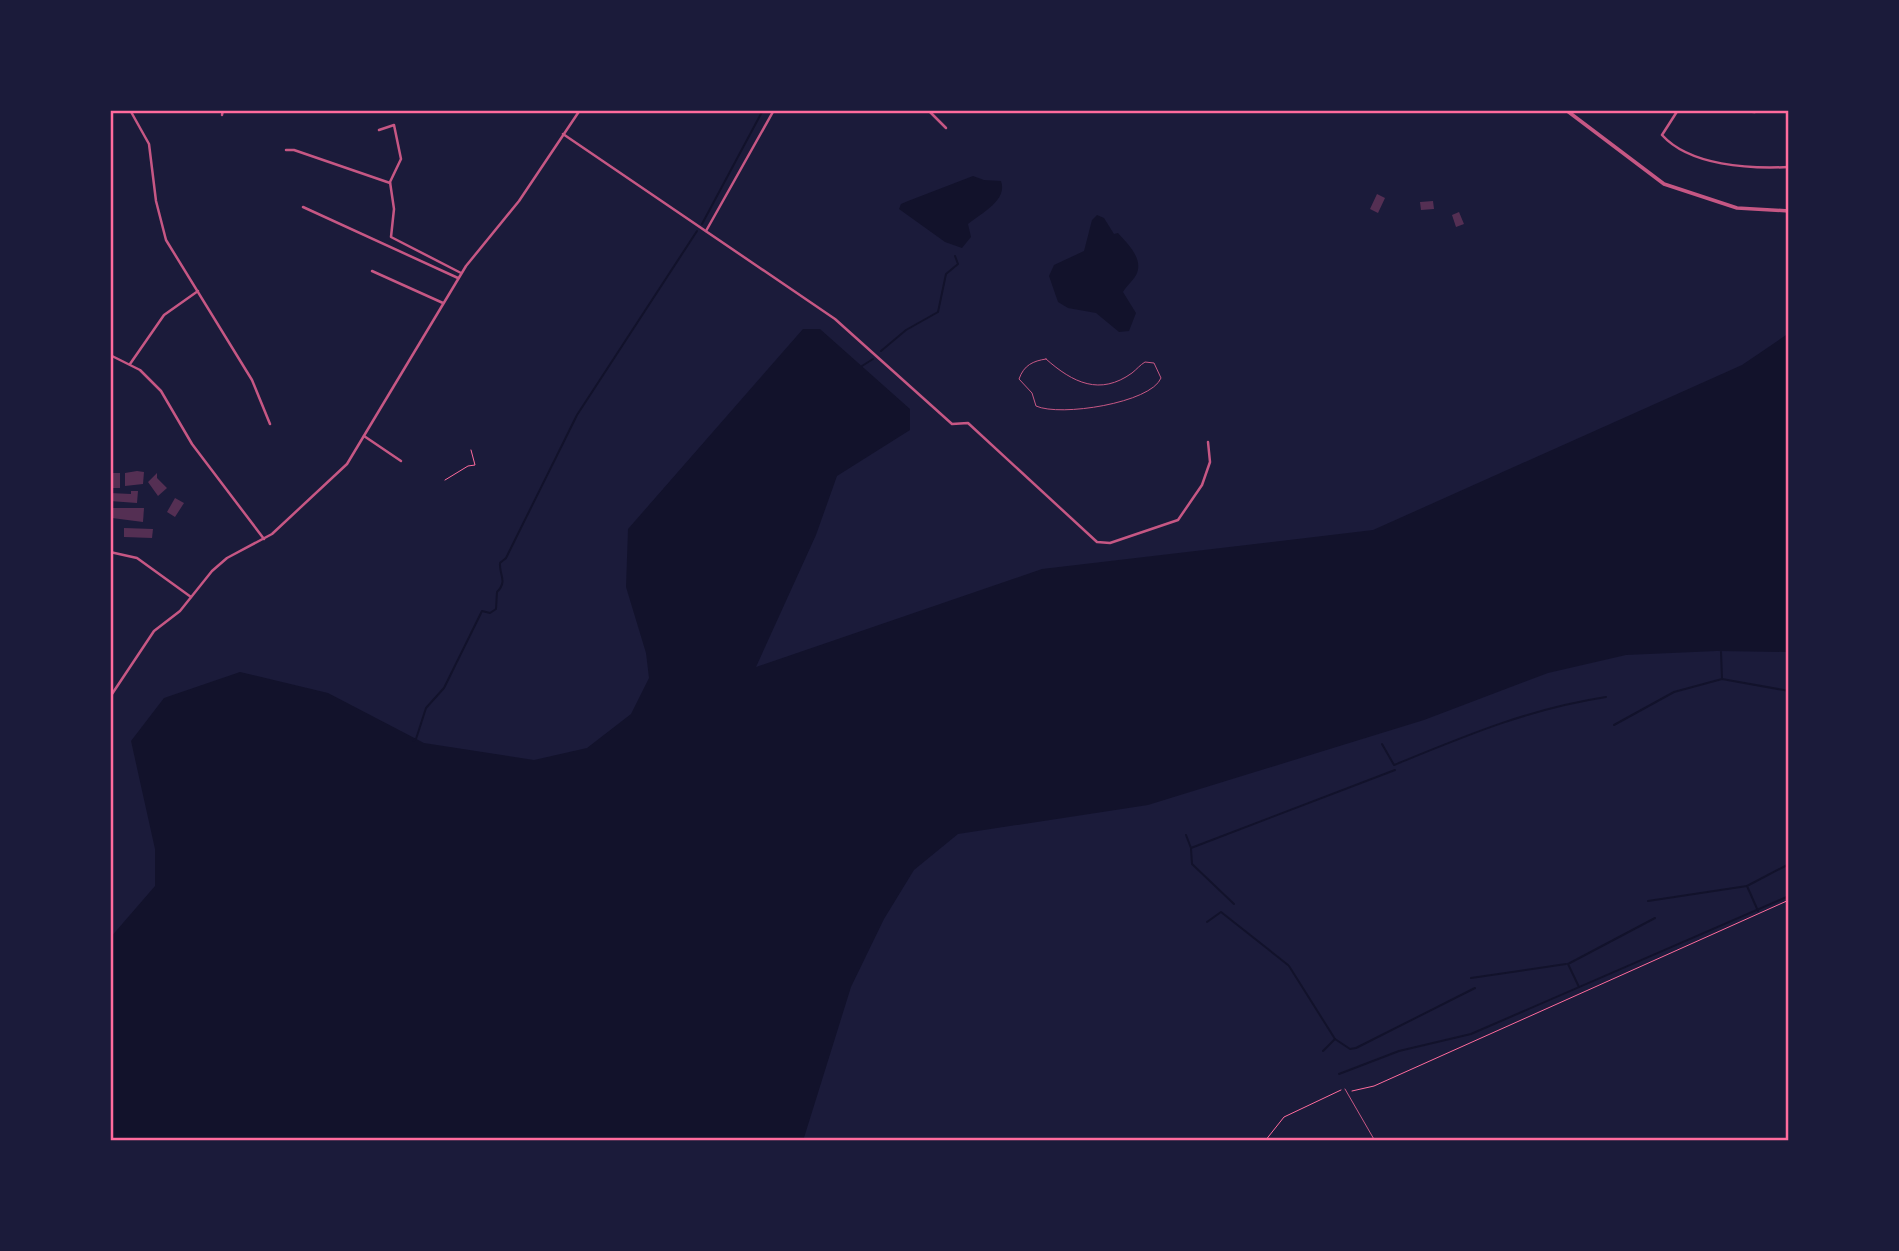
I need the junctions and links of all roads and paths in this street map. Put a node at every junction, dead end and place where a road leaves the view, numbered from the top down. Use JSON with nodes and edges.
{"nodes":[{"id":1,"x":130,"y":110,"type":"edge"},
{"id":2,"x":223,"y":110,"type":"edge"},
{"id":3,"x":580,"y":110,"type":"edge"},
{"id":4,"x":774,"y":110,"type":"edge"},
{"id":5,"x":928,"y":110,"type":"edge"},
{"id":6,"x":1566,"y":110,"type":"edge"},
{"id":7,"x":1678,"y":110,"type":"edge"},
{"id":8,"x":1728,"y":110,"type":"edge"},
{"id":9,"x":1755,"y":112,"type":"edge"},
{"id":10,"x":222,"y":115,"type":"dead end"},
{"id":11,"x":946,"y":128,"type":"dead end"},
{"id":12,"x":379,"y":130,"type":"dead end"},
{"id":13,"x":563,"y":134,"type":"junction"},
{"id":14,"x":286,"y":150,"type":"dead end"},
{"id":15,"x":1789,"y":167,"type":"edge"},
{"id":16,"x":390,"y":183,"type":"junction"},
{"id":17,"x":303,"y":207,"type":"dead end"},
{"id":18,"x":1789,"y":211,"type":"edge"},
{"id":19,"x":704,"y":230,"type":"junction"},
{"id":20,"x":393,"y":239,"type":"junction"},
{"id":21,"x":390,"y":245,"type":"junction"},
{"id":22,"x":372,"y":271,"type":"dead end"},
{"id":23,"x":461,"y":273,"type":"junction"},
{"id":24,"x":458,"y":278,"type":"junction"},
{"id":25,"x":198,"y":290,"type":"junction"},
{"id":26,"x":443,"y":303,"type":"junction"},
{"id":27,"x":110,"y":355,"type":"edge"},
{"id":28,"x":130,"y":363,"type":"junction"},
{"id":29,"x":1159,"y":371,"type":"joint"},
{"id":30,"x":270,"y":424,"type":"dead end"},
{"id":31,"x":364,"y":436,"type":"junction"},
{"id":32,"x":1208,"y":442,"type":"dead end"},
{"id":33,"x":471,"y":450,"type":"dead end"},
{"id":34,"x":401,"y":461,"type":"dead end"},
{"id":35,"x":445,"y":480,"type":"dead end"},
{"id":36,"x":264,"y":539,"type":"junction"},
{"id":37,"x":110,"y":552,"type":"edge"},
{"id":38,"x":192,"y":598,"type":"junction"},
{"id":39,"x":110,"y":697,"type":"edge"},
{"id":40,"x":1789,"y":900,"type":"edge"},
{"id":41,"x":1345,"y":1089,"type":"junction"},
{"id":42,"x":1713,"y":1140,"type":"edge"},
{"id":43,"x":1265,"y":1141,"type":"edge"},
{"id":44,"x":1375,"y":1141,"type":"edge"},
{"id":45,"x":1706,"y":1141,"type":"edge"}],
"edges":[{"from":1,"to":25,"type":"street"},
{"from":2,"to":10,"type":"street"},
{"from":3,"to":13,"type":"street"},
{"from":4,"to":19,"type":"street"},
{"from":5,"to":11,"type":"street"},
{"from":6,"to":18,"type":"street"},
{"from":7,"to":15,"type":"street"},
{"from":8,"to":9,"type":"street"},
{"from":12,"to":16,"type":"street"},
{"from":13,"to":19,"type":"street"},
{"from":13,"to":23,"type":"street"},
{"from":14,"to":16,"type":"street"},
{"from":16,"to":20,"type":"street"},
{"from":17,"to":21,"type":"street"},
{"from":19,"to":32,"type":"street"},
{"from":20,"to":21,"type":"street"},
{"from":20,"to":23,"type":"street"},
{"from":21,"to":24,"type":"street"},
{"from":22,"to":26,"type":"street"},
{"from":23,"to":24,"type":"street"},
{"from":24,"to":26,"type":"street"},
{"from":25,"to":28,"type":"street"},
{"from":25,"to":30,"type":"street"},
{"from":26,"to":31,"type":"street"},
{"from":27,"to":28,"type":"street"},
{"from":28,"to":36,"type":"street"},
{"from":29,"to":29,"type":"lane"},
{"from":31,"to":34,"type":"street"},
{"from":31,"to":36,"type":"street"},
{"from":33,"to":35,"type":"path"},
{"from":36,"to":38,"type":"street"},
{"from":37,"to":38,"type":"street"},
{"from":38,"to":39,"type":"street"},
{"from":40,"to":41,"type":"path"},
{"from":41,"to":43,"type":"path"},
{"from":41,"to":44,"type":"lane"},
{"from":42,"to":45,"type":"street"}]}
